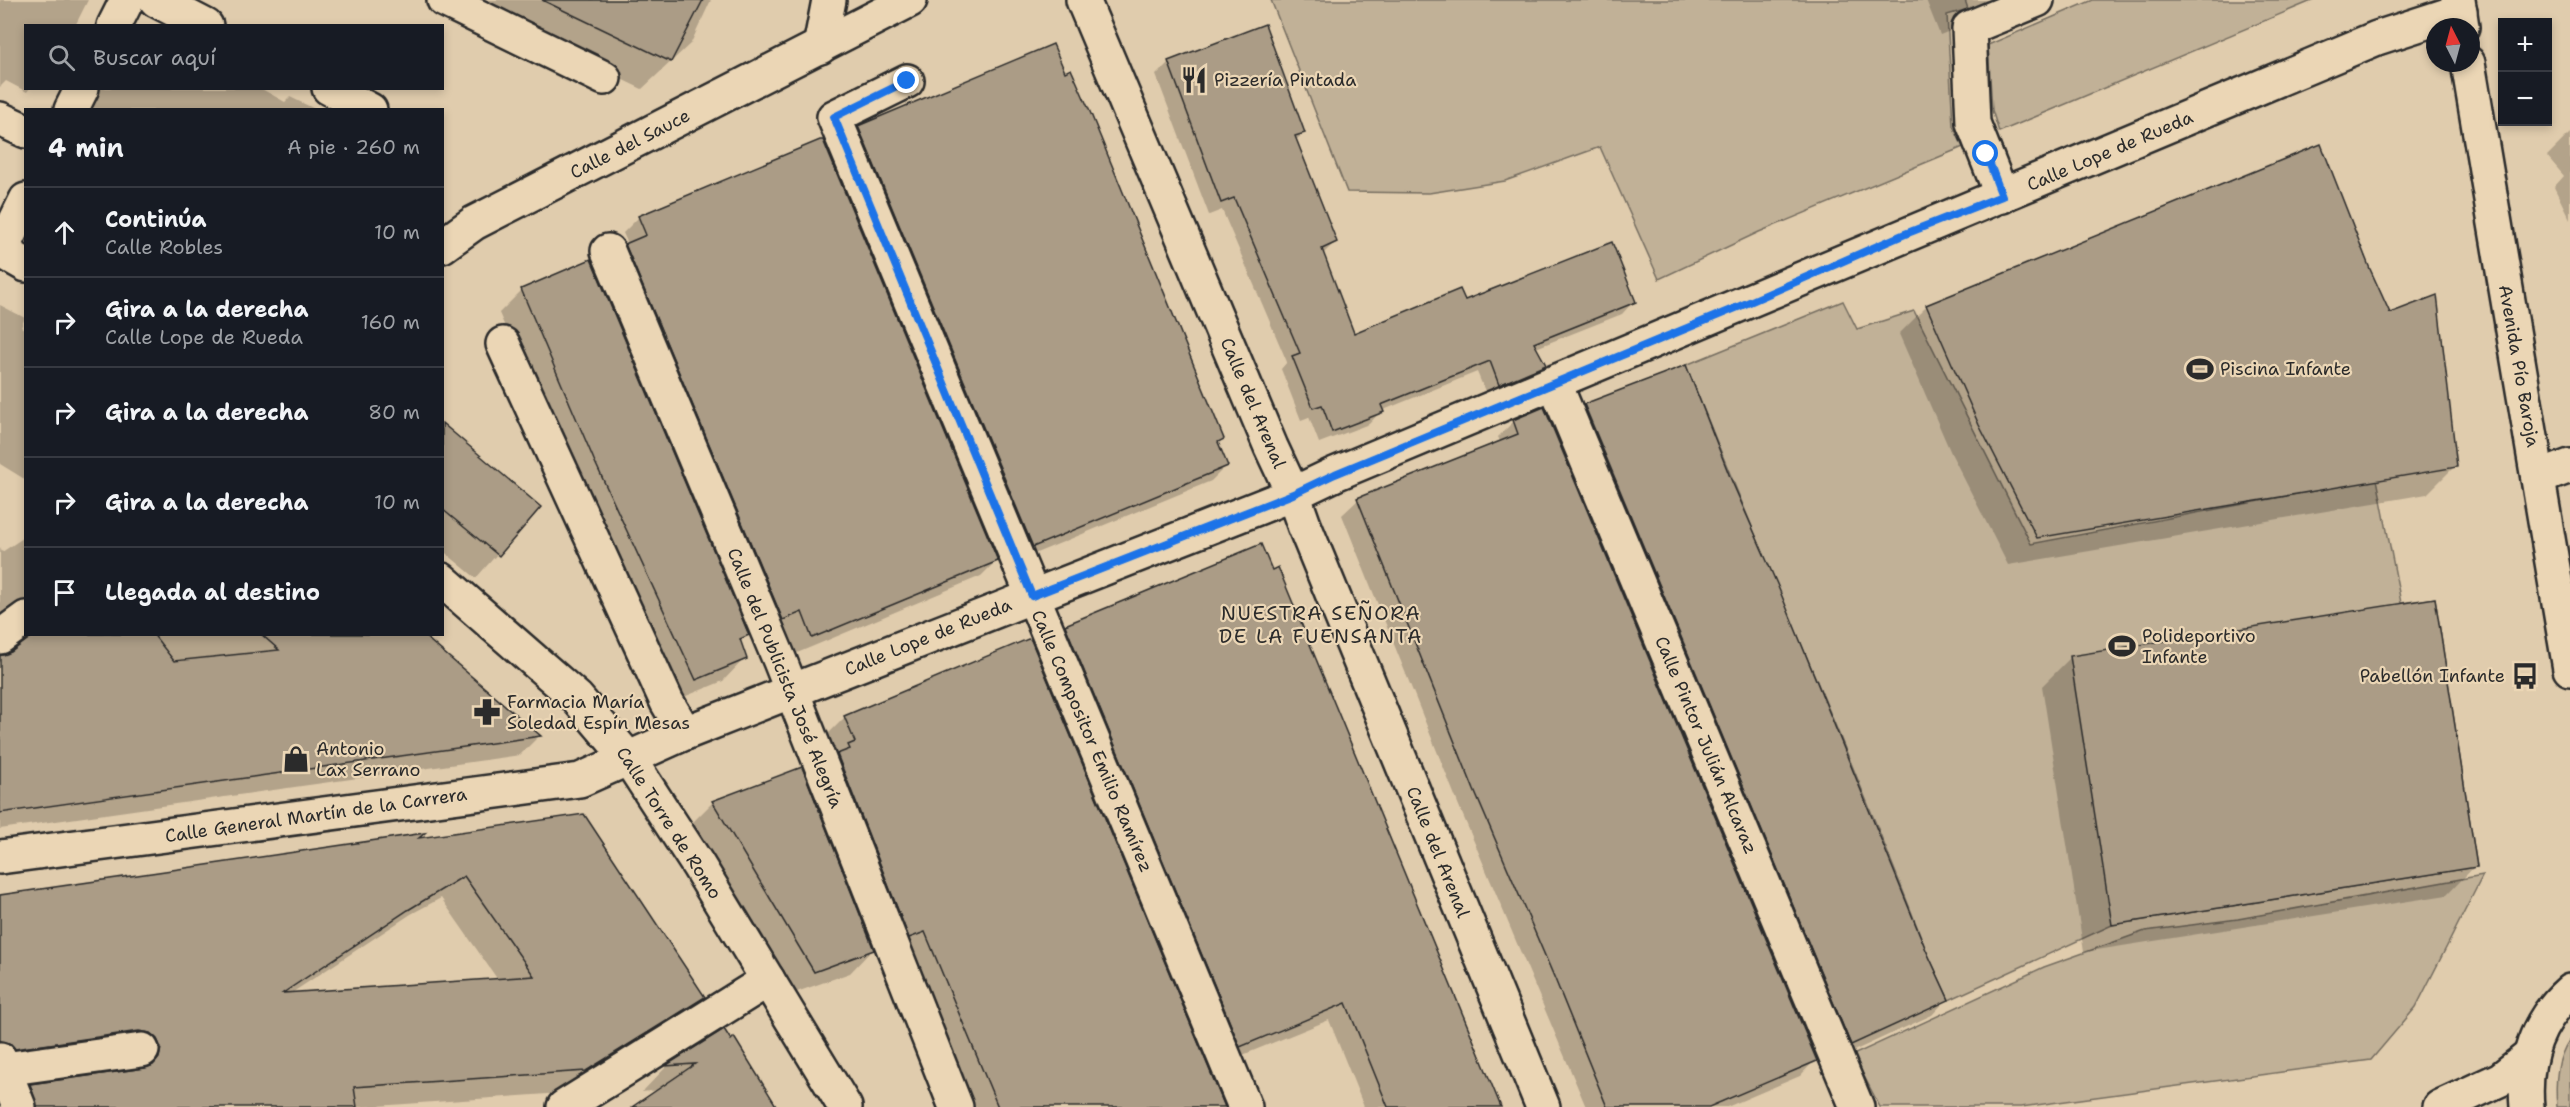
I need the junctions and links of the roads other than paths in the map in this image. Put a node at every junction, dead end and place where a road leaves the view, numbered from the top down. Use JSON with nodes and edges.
{"nodes":[{"id":1,"x":127,"y":0,"type":"edge"},
{"id":2,"x":156,"y":0,"type":"edge"},
{"id":3,"x":444,"y":0,"type":"edge"},
{"id":4,"x":829,"y":0,"type":"edge"},
{"id":5,"x":910,"y":0,"type":"edge"},
{"id":6,"x":1083,"y":0,"type":"edge"},
{"id":7,"x":2037,"y":0,"type":"edge"},
{"id":8,"x":2460,"y":13,"type":"edge"},
{"id":9,"x":115,"y":24,"type":"edge"},
{"id":10,"x":202,"y":24,"type":"edge"},
{"id":11,"x":820,"y":47,"type":"junction"},
{"id":12,"x":2470,"y":72,"type":"edge"},
{"id":13,"x":604,"y":78,"type":"dead end"},
{"id":14,"x":907,"y":81,"type":"dead end"},
{"id":15,"x":81,"y":90,"type":"edge"},
{"id":16,"x":333,"y":90,"type":"edge"},
{"id":17,"x":72,"y":108,"type":"edge"},
{"id":18,"x":366,"y":108,"type":"edge"},
{"id":19,"x":0,"y":119,"type":"edge"},
{"id":20,"x":24,"y":130,"type":"edge"},
{"id":21,"x":2002,"y":196,"type":"junction"},
{"id":22,"x":24,"y":204,"type":"edge"},
{"id":23,"x":444,"y":245,"type":"edge"},
{"id":24,"x":0,"y":250,"type":"edge"},
{"id":25,"x":608,"y":250,"type":"dead end"},
{"id":26,"x":24,"y":264,"type":"edge"},
{"id":27,"x":503,"y":344,"type":"dead end"},
{"id":28,"x":1555,"y":384,"type":"junction"},
{"id":29,"x":2570,"y":466,"type":"edge"},
{"id":30,"x":2538,"y":478,"type":"junction"},
{"id":31,"x":1293,"y":494,"type":"junction"},
{"id":32,"x":444,"y":582,"type":"edge"},
{"id":33,"x":1032,"y":596,"type":"junction"},
{"id":34,"x":24,"y":619,"type":"edge"},
{"id":35,"x":0,"y":637,"type":"edge"},
{"id":36,"x":2570,"y":669,"type":"edge"},
{"id":37,"x":792,"y":691,"type":"junction"},
{"id":38,"x":685,"y":733,"type":"junction"},
{"id":39,"x":629,"y":759,"type":"junction"},
{"id":40,"x":0,"y":856,"type":"edge"},
{"id":41,"x":768,"y":980,"type":"junction"},
{"id":42,"x":2567,"y":988,"type":"edge"},
{"id":43,"x":142,"y":1050,"type":"dead end"},
{"id":44,"x":2530,"y":1056,"type":"junction"},
{"id":45,"x":2,"y":1064,"type":"edge"},
{"id":46,"x":19,"y":1107,"type":"edge"},
{"id":47,"x":564,"y":1107,"type":"edge"},
{"id":48,"x":845,"y":1107,"type":"edge"},
{"id":49,"x":956,"y":1107,"type":"edge"},
{"id":50,"x":1245,"y":1107,"type":"edge"},
{"id":51,"x":1543,"y":1107,"type":"edge"},
{"id":52,"x":1857,"y":1107,"type":"edge"},
{"id":53,"x":2440,"y":1107,"type":"edge"},
{"id":54,"x":2527,"y":1107,"type":"edge"}],
"edges":[{"from":1,"to":9,"type":"street"},
{"from":2,"to":10,"type":"street"},
{"from":3,"to":13,"type":"street"},
{"from":4,"to":11,"type":"street"},
{"from":5,"to":11,"type":"street","name":"Calle del Sauce"},
{"from":6,"to":31,"type":"street","name":"Calle del Arenal"},
{"from":7,"to":21,"type":"street"},
{"from":8,"to":21,"type":"street","name":"Calle Lope de Rueda"},
{"from":11,"to":23,"type":"street","name":"Calle del Sauce"},
{"from":12,"to":30,"type":"street","name":"Avenida Pío Baroja"},
{"from":14,"to":33,"type":"street","name":"Calle Compositor Emilio Ramírez"},
{"from":15,"to":17,"type":"street"},
{"from":16,"to":18,"type":"street"},
{"from":19,"to":20,"type":"street"},
{"from":21,"to":28,"type":"street","name":"Calle Lope de Rueda"},
{"from":22,"to":24,"type":"street"},
{"from":24,"to":26,"type":"street"},
{"from":25,"to":37,"type":"street","name":"Calle del Publicista José Alegría"},
{"from":27,"to":38,"type":"street"},
{"from":28,"to":31,"type":"street","name":"Calle Lope de Rueda"},
{"from":28,"to":52,"type":"street","name":"Calle Pintor Julián Alcaraz"},
{"from":29,"to":30,"type":"street"},
{"from":30,"to":36,"type":"street","name":"Avenida Pío Baroja"},
{"from":31,"to":33,"type":"street","name":"Calle Lope de Rueda"},
{"from":31,"to":51,"type":"street","name":"Calle del Arenal"},
{"from":32,"to":39,"type":"street","name":"Calle Torre de Romo"},
{"from":33,"to":37,"type":"street","name":"Calle Lope de Rueda"},
{"from":33,"to":50,"type":"street","name":"Calle Compositor Emilio Ramírez"},
{"from":34,"to":35,"type":"street"},
{"from":37,"to":38,"type":"street","name":"Calle Lope de Rueda"},
{"from":37,"to":49,"type":"street","name":"Calle del Publicista José Alegría"},
{"from":38,"to":39,"type":"street","name":"Calle Lope de Rueda"},
{"from":39,"to":40,"type":"street","name":"Calle General Martín de la Carrera"},
{"from":39,"to":41,"type":"street","name":"Calle Torre de Romo"},
{"from":41,"to":47,"type":"street"},
{"from":41,"to":48,"type":"street","name":"Calle Torre de Romo"},
{"from":42,"to":44,"type":"street"},
{"from":43,"to":45,"type":"street"},
{"from":44,"to":53,"type":"street"},
{"from":44,"to":54,"type":"street"},
{"from":45,"to":46,"type":"street"}]}
